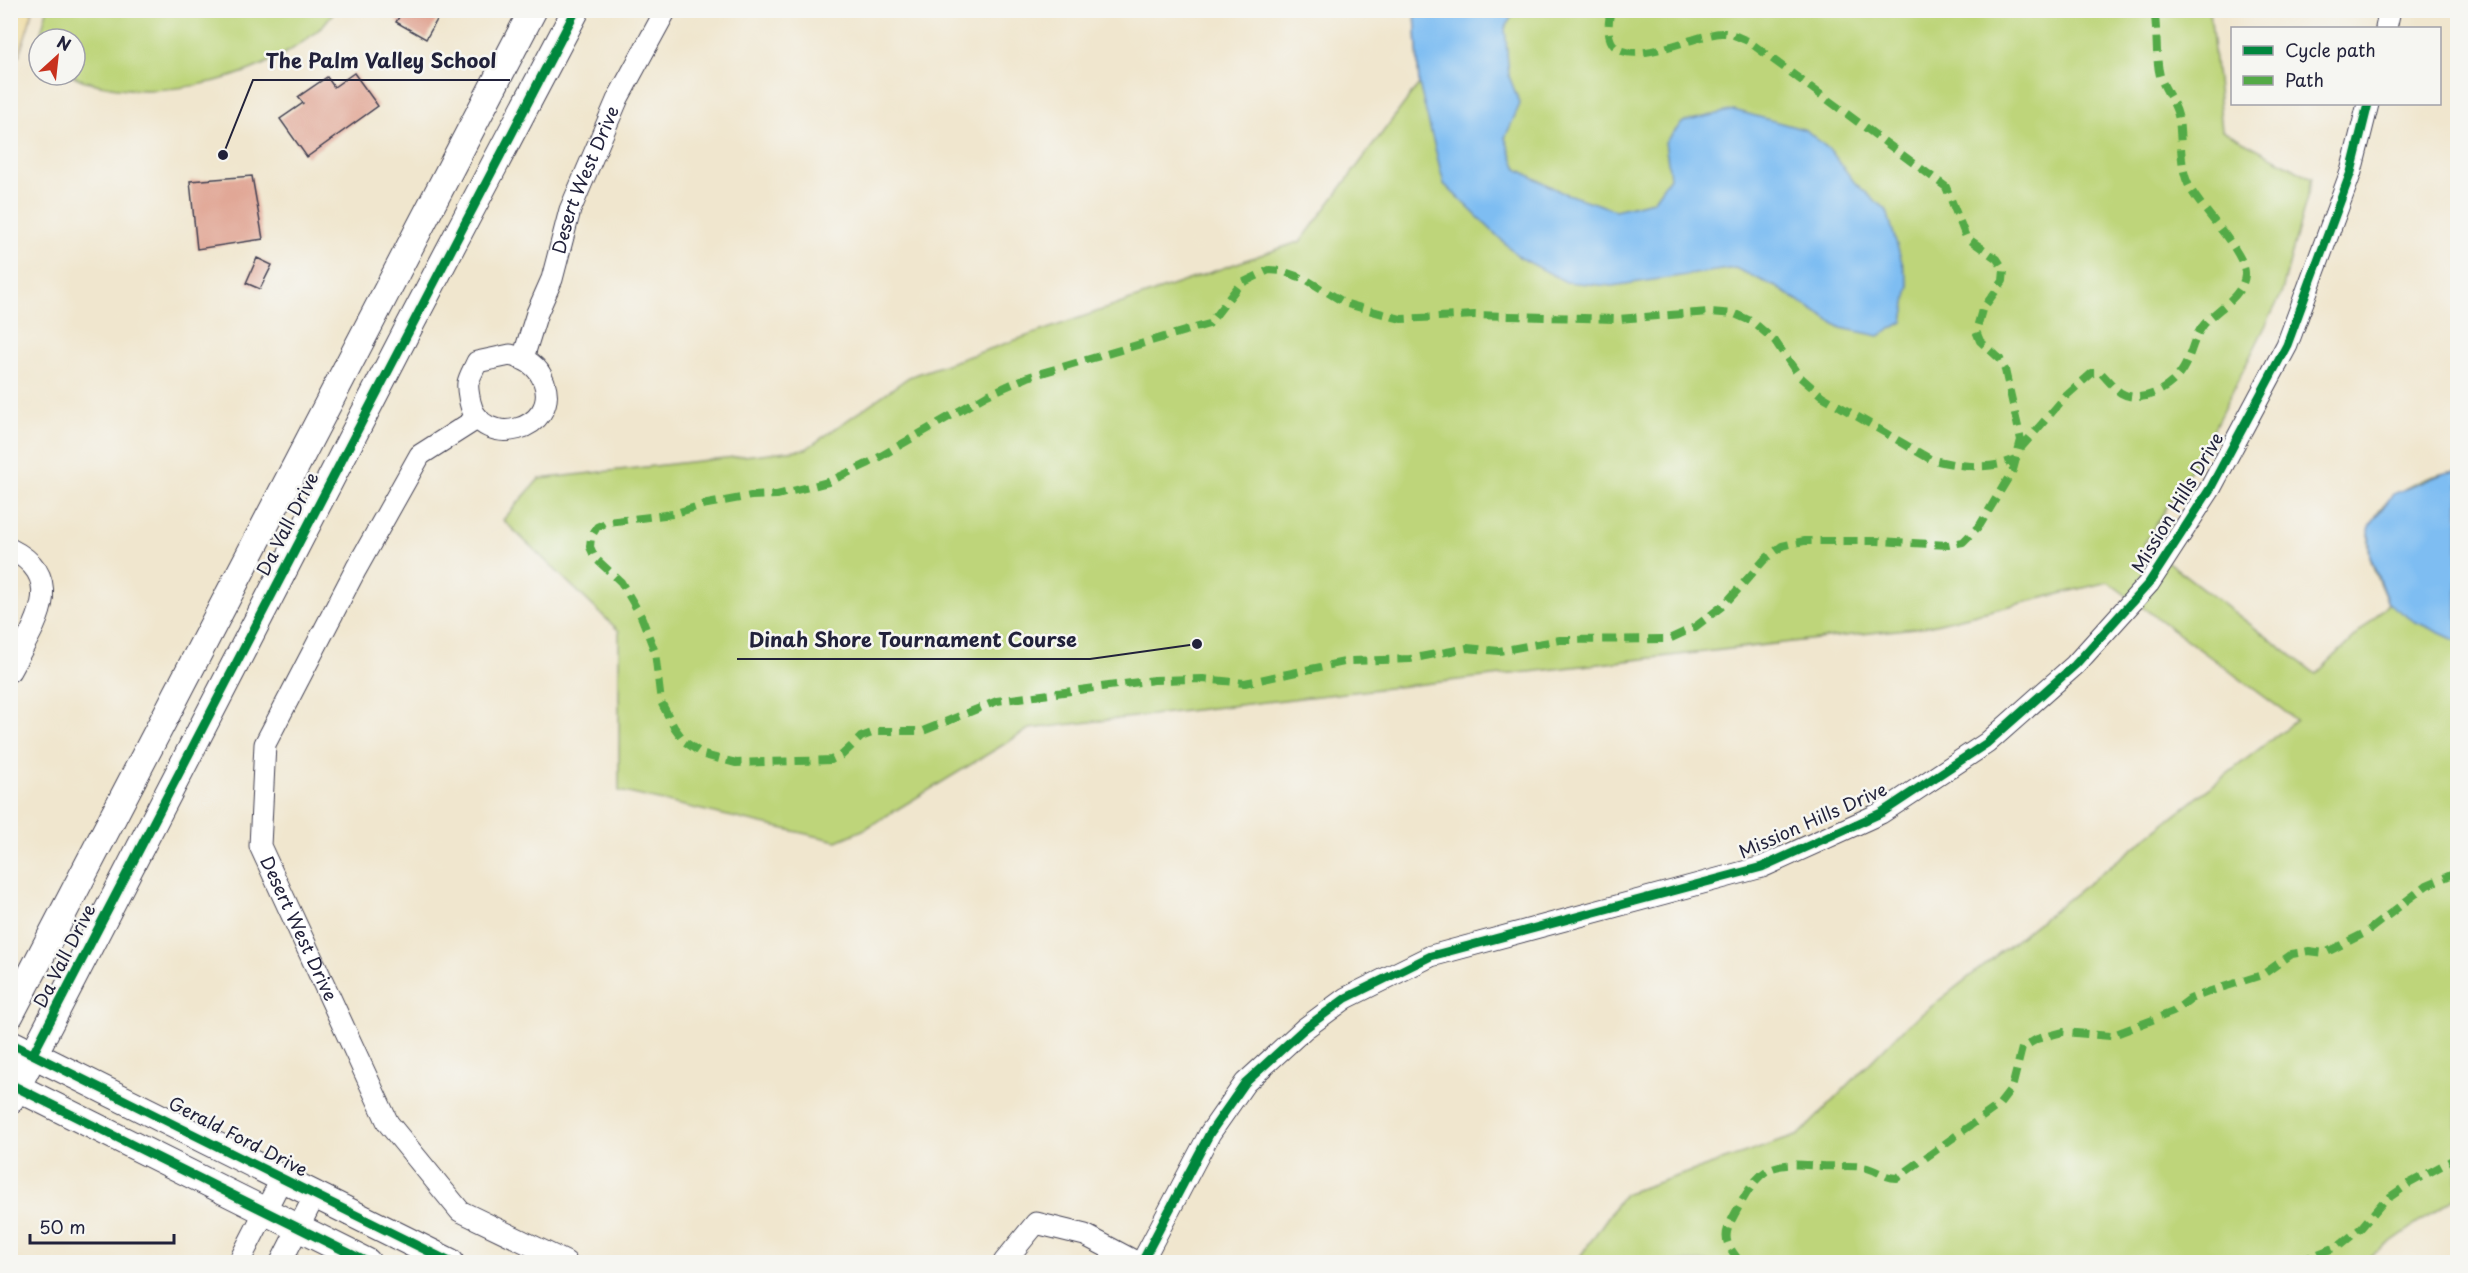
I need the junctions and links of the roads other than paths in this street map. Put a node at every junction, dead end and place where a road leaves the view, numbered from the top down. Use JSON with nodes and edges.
{"nodes":[{"id":1,"x":533,"y":10,"type":"edge"},
{"id":2,"x":576,"y":10,"type":"edge"},
{"id":3,"x":666,"y":10,"type":"edge"},
{"id":4,"x":2390,"y":10,"type":"edge"},
{"id":5,"x":2386,"y":27,"type":"edge"},
{"id":6,"x":2368,"y":105,"type":"edge"},
{"id":7,"x":522,"y":358,"type":"junction"},
{"id":8,"x":478,"y":418,"type":"junction"},
{"id":9,"x":10,"y":549,"type":"edge"},
{"id":10,"x":10,"y":671,"type":"edge"},
{"id":11,"x":10,"y":1015,"type":"edge"},
{"id":12,"x":22,"y":1049,"type":"edge"},
{"id":13,"x":13,"y":1090,"type":"edge"},
{"id":14,"x":282,"y":1178,"type":"junction"},
{"id":15,"x":315,"y":1195,"type":"junction"},
{"id":16,"x":266,"y":1211,"type":"junction"},
{"id":17,"x":298,"y":1228,"type":"junction"},
{"id":18,"x":239,"y":1263,"type":"edge"},
{"id":19,"x":280,"y":1263,"type":"edge"},
{"id":20,"x":367,"y":1263,"type":"edge"},
{"id":21,"x":450,"y":1263,"type":"edge"},
{"id":22,"x":566,"y":1263,"type":"edge"},
{"id":23,"x":1004,"y":1263,"type":"edge"},
{"id":24,"x":1136,"y":1263,"type":"edge"},
{"id":25,"x":1142,"y":1263,"type":"edge"}],
"edges":[{"from":1,"to":11,"type":"main road","name":"Da Vall Drive"},
{"from":2,"to":12,"type":"main road","name":"Da Vall Drive"},
{"from":3,"to":7,"type":"street","name":"Desert West Drive"},
{"from":4,"to":5,"type":"street"},
{"from":6,"to":25,"type":"street","name":"Mission Hills Drive"},
{"from":7,"to":8,"type":"street"},
{"from":7,"to":8,"type":"street"},
{"from":8,"to":22,"type":"street","name":"Desert West Drive"},
{"from":9,"to":10,"type":"street"},
{"from":12,"to":13,"type":"main road","name":"Da Vall Drive"},
{"from":12,"to":14,"type":"main road","name":"Gerald Ford Drive"},
{"from":13,"to":16,"type":"main road"},
{"from":14,"to":15,"type":"main road","name":"Gerald Ford Drive"},
{"from":14,"to":16,"type":"street"},
{"from":15,"to":17,"type":"street"},
{"from":15,"to":21,"type":"main road","name":"Gerald Ford Drive"},
{"from":16,"to":17,"type":"main road"},
{"from":16,"to":18,"type":"street"},
{"from":17,"to":19,"type":"street"},
{"from":17,"to":20,"type":"main road"},
{"from":23,"to":24,"type":"street"}]}
